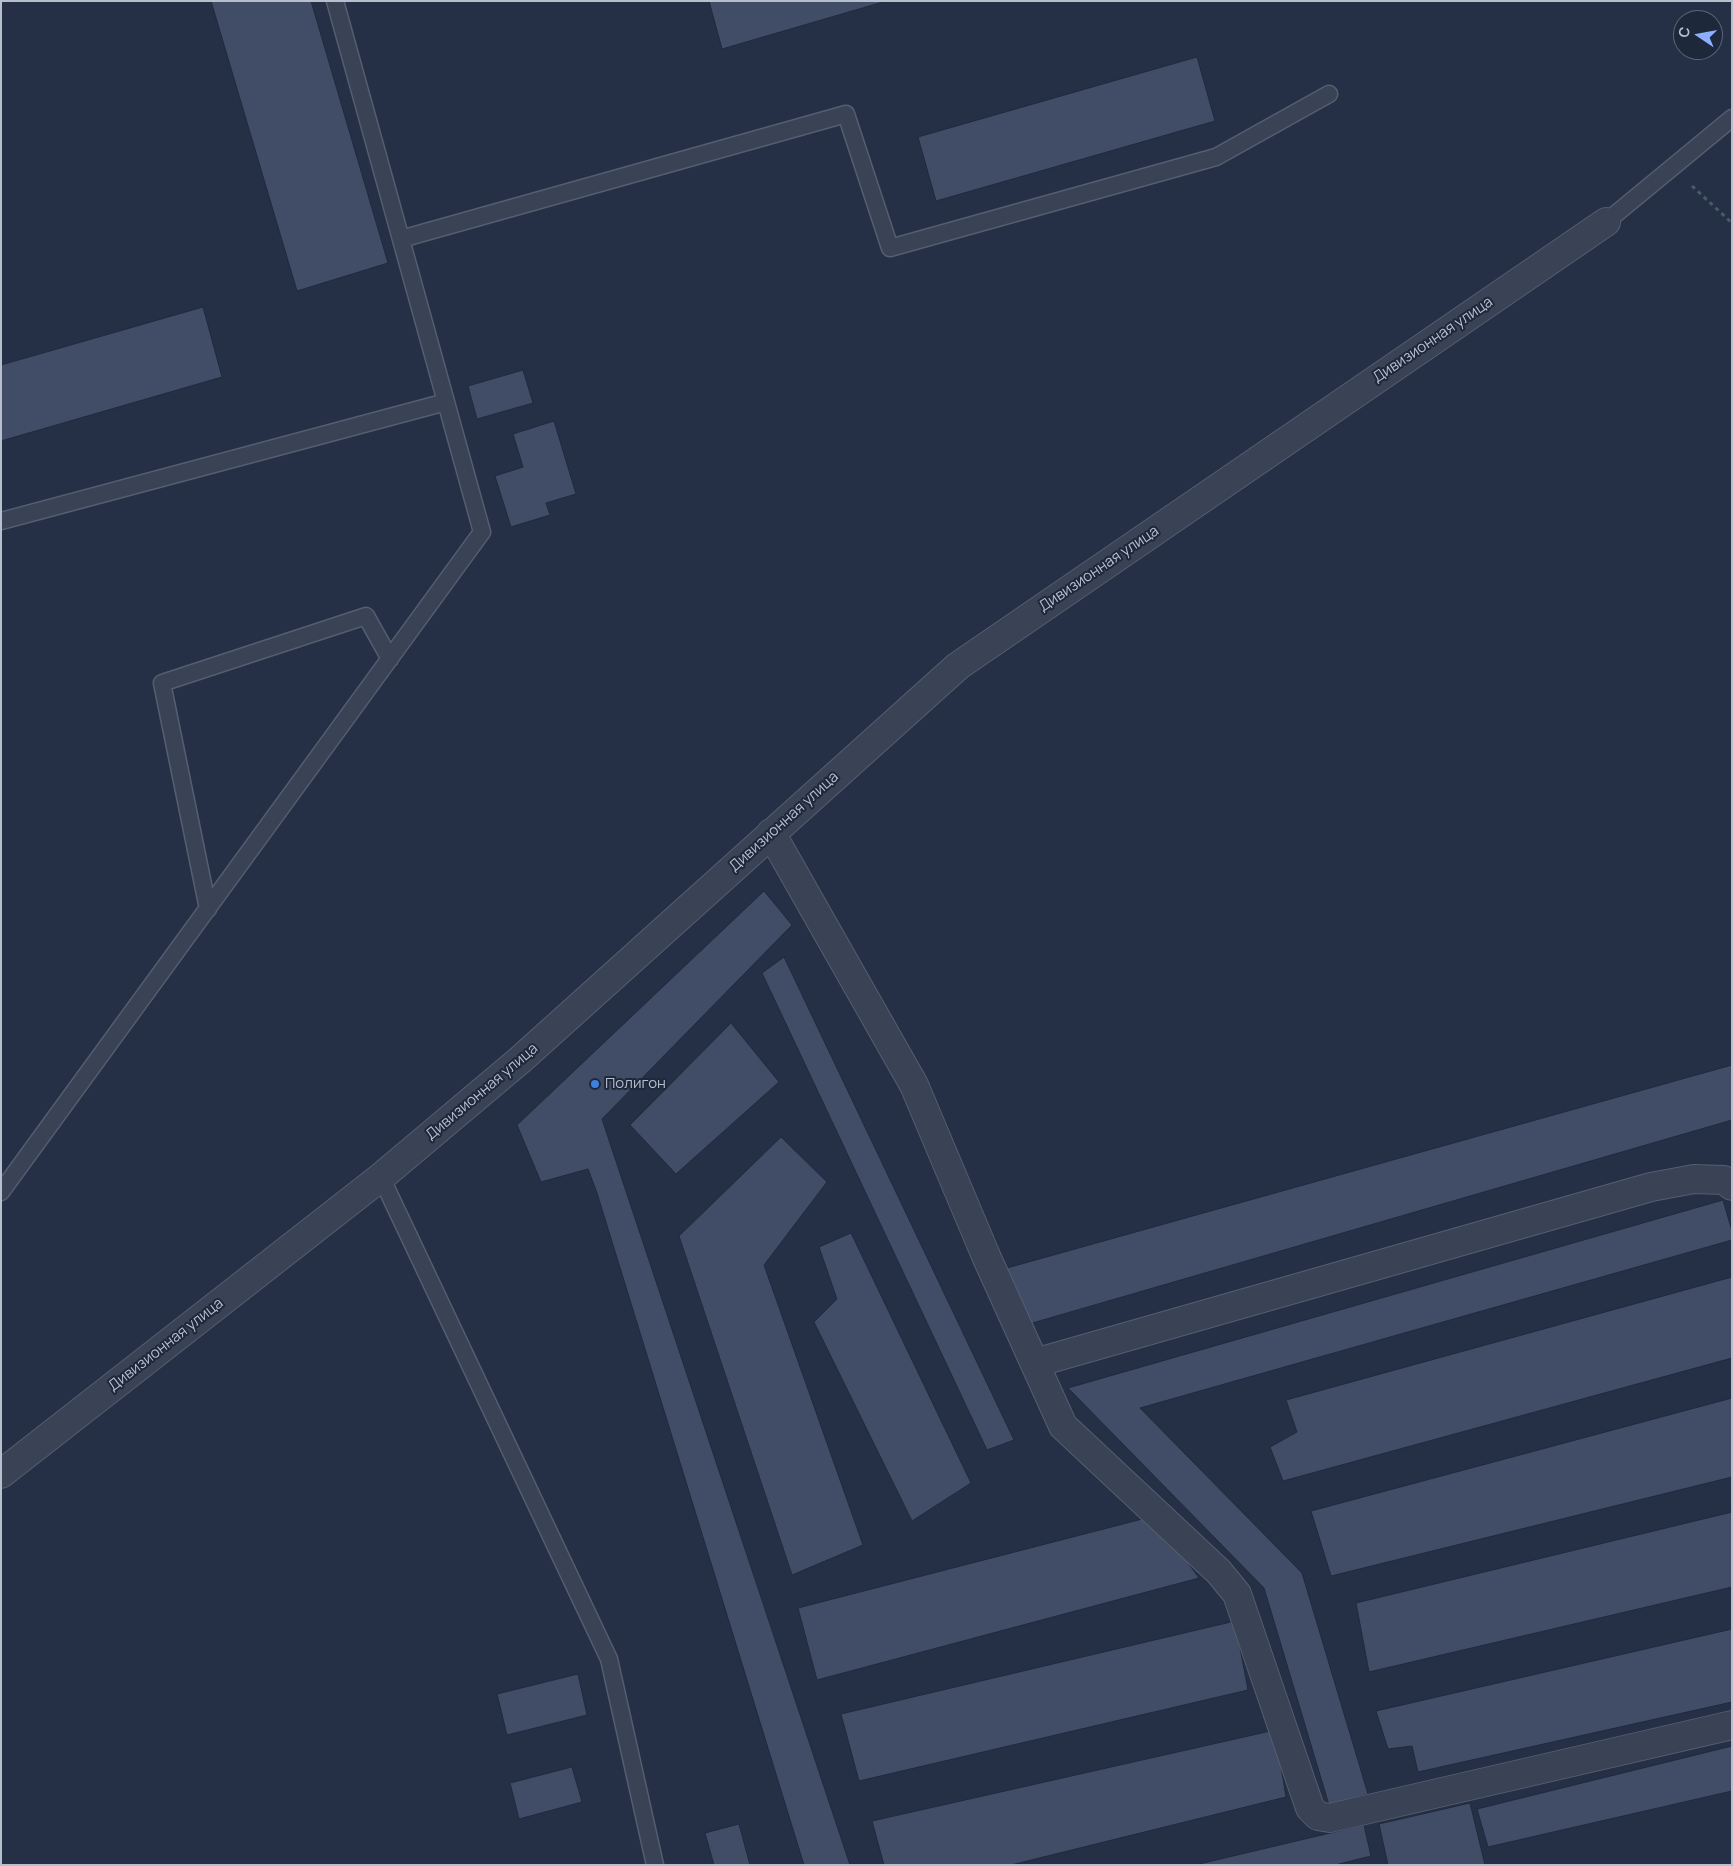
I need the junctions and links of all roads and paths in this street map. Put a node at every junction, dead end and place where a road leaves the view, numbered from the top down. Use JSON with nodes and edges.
{"nodes":[{"id":1,"x":335,"y":1,"type":"edge"},
{"id":2,"x":1329,"y":94,"type":"dead end"},
{"id":3,"x":1732,"y":118,"type":"edge"},
{"id":4,"x":1672,"y":168,"type":"junction"},
{"id":5,"x":1606,"y":222,"type":"joint"},
{"id":6,"x":1732,"y":223,"type":"edge"},
{"id":7,"x":401,"y":239,"type":"junction"},
{"id":8,"x":446,"y":402,"type":"junction"},
{"id":9,"x":1,"y":521,"type":"edge"},
{"id":10,"x":390,"y":659,"type":"junction"},
{"id":11,"x":771,"y":833,"type":"junction"},
{"id":12,"x":208,"y":909,"type":"junction"},
{"id":13,"x":381,"y":1177,"type":"junction"},
{"id":14,"x":1732,"y":1186,"type":"edge"},
{"id":15,"x":1,"y":1192,"type":"edge"},
{"id":16,"x":1034,"y":1364,"type":"junction"},
{"id":17,"x":1,"y":1474,"type":"edge"},
{"id":18,"x":1732,"y":1724,"type":"edge"},
{"id":19,"x":655,"y":1865,"type":"edge"}],
"edges":[{"from":1,"to":7,"type":"lane"},
{"from":2,"to":7,"type":"lane"},
{"from":3,"to":4,"type":"lane"},
{"from":4,"to":5,"type":"lane"},
{"from":4,"to":6,"type":"path"},
{"from":5,"to":11,"type":"street","name":"Дивизионная улица"},
{"from":7,"to":8,"type":"lane"},
{"from":8,"to":9,"type":"lane"},
{"from":8,"to":10,"type":"lane"},
{"from":10,"to":12,"type":"lane"},
{"from":10,"to":12,"type":"lane"},
{"from":11,"to":13,"type":"street","name":"Дивизионная улица"},
{"from":11,"to":16,"type":"street"},
{"from":12,"to":15,"type":"lane"},
{"from":13,"to":17,"type":"street","name":"Дивизионная улица"},
{"from":13,"to":19,"type":"lane"},
{"from":14,"to":16,"type":"street"},
{"from":16,"to":18,"type":"street"}]}
